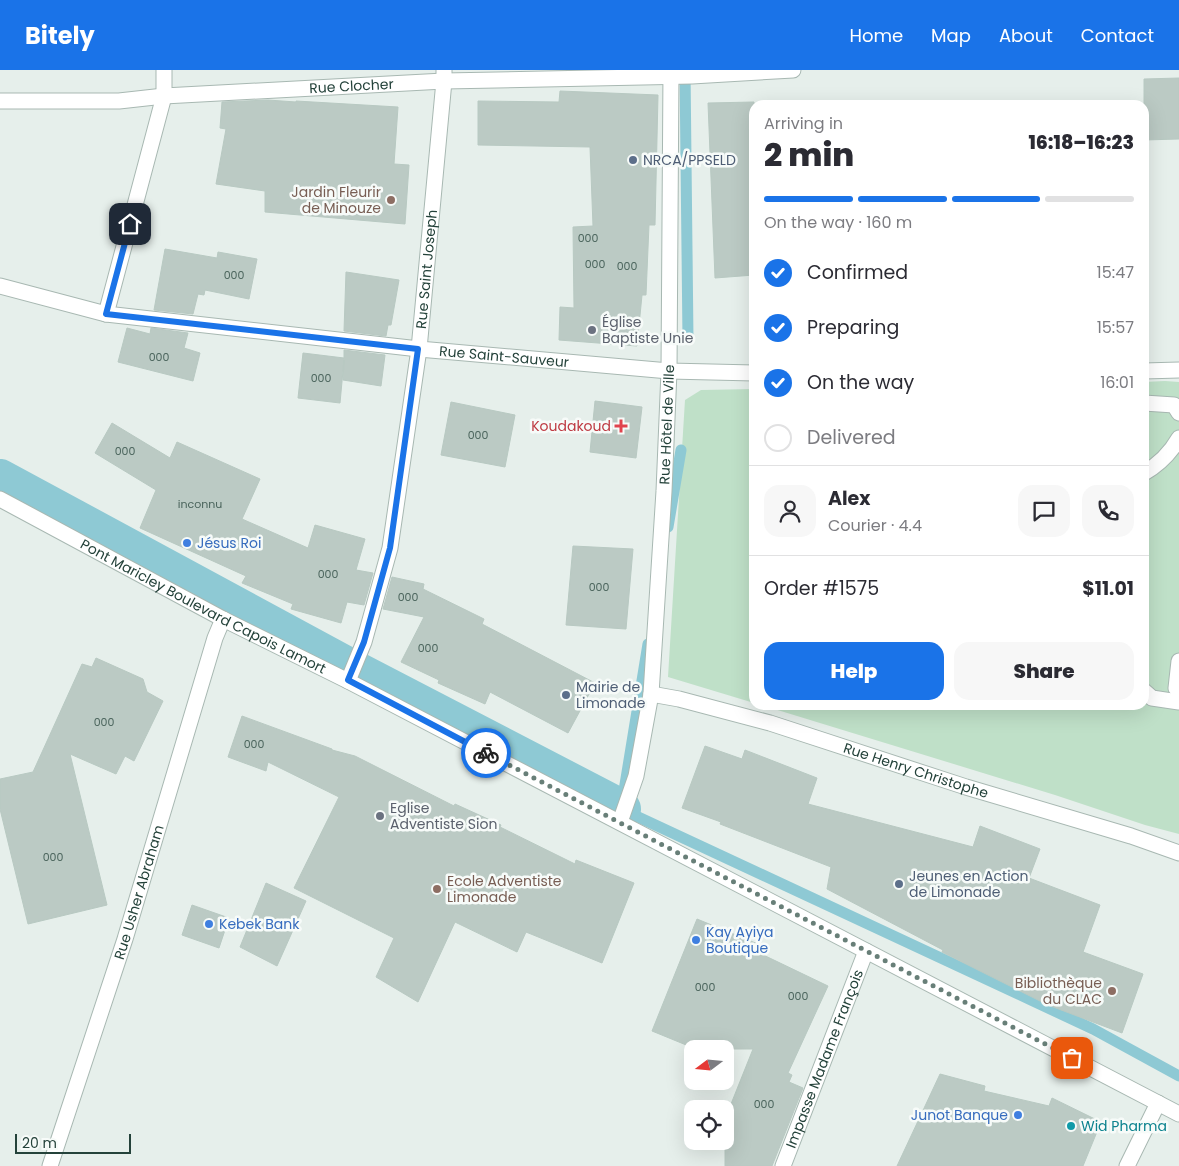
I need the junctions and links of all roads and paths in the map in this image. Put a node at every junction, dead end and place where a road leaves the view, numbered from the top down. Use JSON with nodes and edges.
{"nodes":[{"id":1,"x":164,"y":70,"type":"edge"},
{"id":2,"x":793,"y":70,"type":"edge"},
{"id":3,"x":678,"y":74,"type":"edge"},
{"id":4,"x":444,"y":75,"type":"edge"},
{"id":5,"x":164,"y":96,"type":"junction"},
{"id":6,"x":0,"y":101,"type":"edge"},
{"id":7,"x":0,"y":286,"type":"edge"},
{"id":8,"x":106,"y":314,"type":"junction"},
{"id":9,"x":418,"y":349,"type":"junction"},
{"id":10,"x":1179,"y":370,"type":"edge"},
{"id":11,"x":1149,"y":371,"type":"edge"},
{"id":12,"x":669,"y":372,"type":"junction"},
{"id":13,"x":749,"y":373,"type":"edge"},
{"id":14,"x":1149,"y":403,"type":"edge"},
{"id":15,"x":1179,"y":413,"type":"edge"},
{"id":16,"x":1179,"y":438,"type":"edge"},
{"id":17,"x":1149,"y":470,"type":"edge"},
{"id":18,"x":0,"y":499,"type":"edge"},
{"id":19,"x":223,"y":619,"type":"junction"},
{"id":20,"x":1179,"y":662,"type":"edge"},
{"id":21,"x":348,"y":680,"type":"junction"},
{"id":22,"x":1179,"y":690,"type":"edge"},
{"id":23,"x":656,"y":695,"type":"junction"},
{"id":24,"x":1149,"y":695,"type":"edge"},
{"id":25,"x":1179,"y":702,"type":"edge"},
{"id":26,"x":620,"y":822,"type":"junction"},
{"id":27,"x":1179,"y":853,"type":"edge"},
{"id":28,"x":866,"y":951,"type":"junction"},
{"id":29,"x":1158,"y":1103,"type":"junction"},
{"id":30,"x":1179,"y":1114,"type":"edge"},
{"id":31,"x":50,"y":1166,"type":"edge"},
{"id":32,"x":783,"y":1166,"type":"edge"},
{"id":33,"x":1127,"y":1166,"type":"edge"}],
"edges":[{"from":1,"to":5,"type":"street"},
{"from":2,"to":3,"type":"street","name":"Rue Clocher"},
{"from":3,"to":4,"type":"street","name":"Rue Clocher"},
{"from":3,"to":12,"type":"street","name":"Rue Hôtel de Ville"},
{"from":4,"to":5,"type":"street","name":"Rue Clocher"},
{"from":4,"to":9,"type":"street","name":"Rue Saint Joseph"},
{"from":5,"to":6,"type":"street","name":"Rue Clocher"},
{"from":5,"to":8,"type":"street"},
{"from":7,"to":8,"type":"street","name":"Rue Saint-Sauveur"},
{"from":8,"to":9,"type":"street","name":"Rue Saint-Sauveur"},
{"from":9,"to":12,"type":"street","name":"Rue Saint-Sauveur"},
{"from":9,"to":21,"type":"street","name":"Rue Saint Joseph"},
{"from":10,"to":11,"type":"street"},
{"from":12,"to":13,"type":"street","name":"Rue Saint-Sauveur"},
{"from":12,"to":23,"type":"street","name":"Rue Hôtel de Ville"},
{"from":14,"to":15,"type":"street"},
{"from":16,"to":17,"type":"street"},
{"from":18,"to":19,"type":"street","name":"Pont Maricley Boulevard Capois Lamort"},
{"from":19,"to":21,"type":"street","name":"Pont Maricley Boulevard Capois Lamort"},
{"from":19,"to":31,"type":"street","name":"Rue Usher Abraham"},
{"from":20,"to":22,"type":"street"},
{"from":21,"to":26,"type":"street","name":"Pont Maricley Boulevard Capois Lamort"},
{"from":23,"to":26,"type":"street","name":"Rue Hôtel de Ville"},
{"from":23,"to":27,"type":"street","name":"Rue Henry Christophe"},
{"from":24,"to":25,"type":"street"},
{"from":26,"to":28,"type":"street","name":"Pont Maricley Boulevard Capois Lamort"},
{"from":28,"to":29,"type":"street","name":"Pont Maricley Boulevard Capois Lamort"},
{"from":28,"to":32,"type":"street","name":"Impasse Madame François"},
{"from":29,"to":30,"type":"street","name":"Pont Maricley Boulevard Capois Lamort"},
{"from":29,"to":33,"type":"street"}]}
